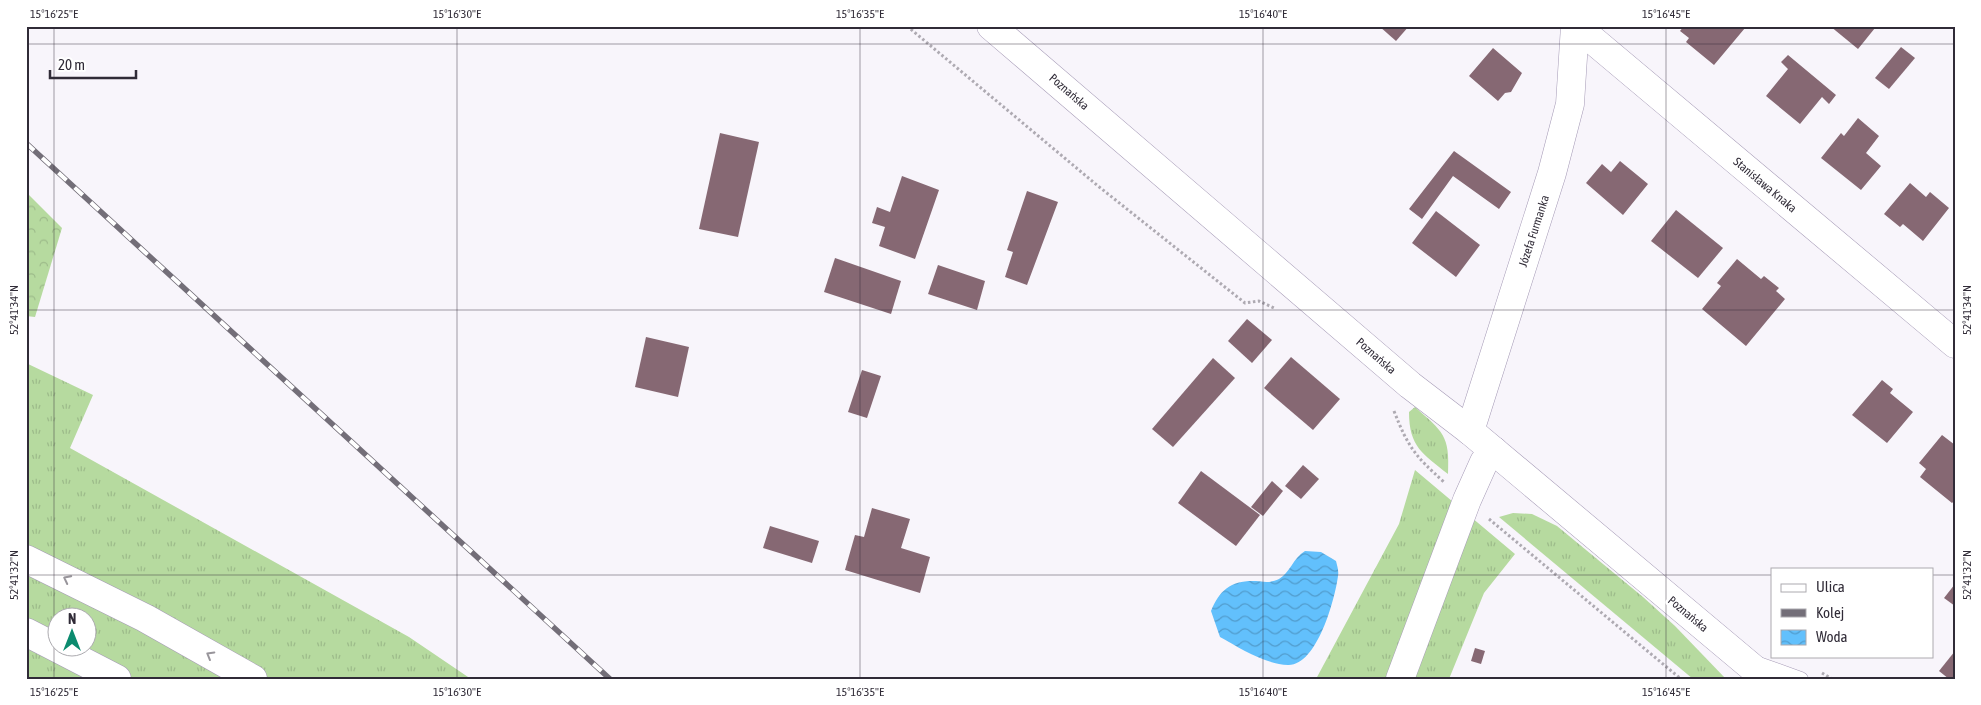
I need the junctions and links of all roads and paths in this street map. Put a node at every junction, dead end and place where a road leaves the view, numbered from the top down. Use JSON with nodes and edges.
{"nodes":[{"id":1,"x":907,"y":26,"type":"edge"},
{"id":2,"x":991,"y":26,"type":"edge"},
{"id":3,"x":1575,"y":26,"type":"edge"},
{"id":4,"x":1281,"y":314,"type":"dead end"},
{"id":5,"x":1955,"y":344,"type":"edge"},
{"id":6,"x":1393,"y":407,"type":"dead end"},
{"id":7,"x":1470,"y":431,"type":"junction"},
{"id":8,"x":1494,"y":451,"type":"junction"},
{"id":9,"x":1467,"y":500,"type":"junction"},
{"id":10,"x":26,"y":559,"type":"edge"},
{"id":11,"x":26,"y":632,"type":"edge"},
{"id":12,"x":1742,"y":658,"type":"junction"},
{"id":13,"x":117,"y":679,"type":"edge"},
{"id":14,"x":253,"y":679,"type":"edge"},
{"id":15,"x":1400,"y":679,"type":"edge"},
{"id":16,"x":1681,"y":679,"type":"edge"},
{"id":17,"x":1766,"y":679,"type":"edge"},
{"id":18,"x":1801,"y":679,"type":"edge"}],
"edges":[{"from":1,"to":4,"type":"path"},
{"from":2,"to":7,"type":"main road","name":"Poznańska"},
{"from":3,"to":5,"type":"main road","name":"Stanisława Knaka"},
{"from":3,"to":7,"type":"main road","name":"Józefa Furmanka"},
{"from":6,"to":9,"type":"path"},
{"from":7,"to":8,"type":"main road","name":"Poznańska"},
{"from":8,"to":9,"type":"main road"},
{"from":8,"to":12,"type":"main road","name":"Poznańska"},
{"from":9,"to":15,"type":"main road"},
{"from":9,"to":16,"type":"path"},
{"from":14,"to":10,"type":"main road","one_way":true},
{"from":11,"to":13,"type":"main road"},
{"from":12,"to":17,"type":"main road","name":"Poznańska"},
{"from":12,"to":18,"type":"lane"}]}
